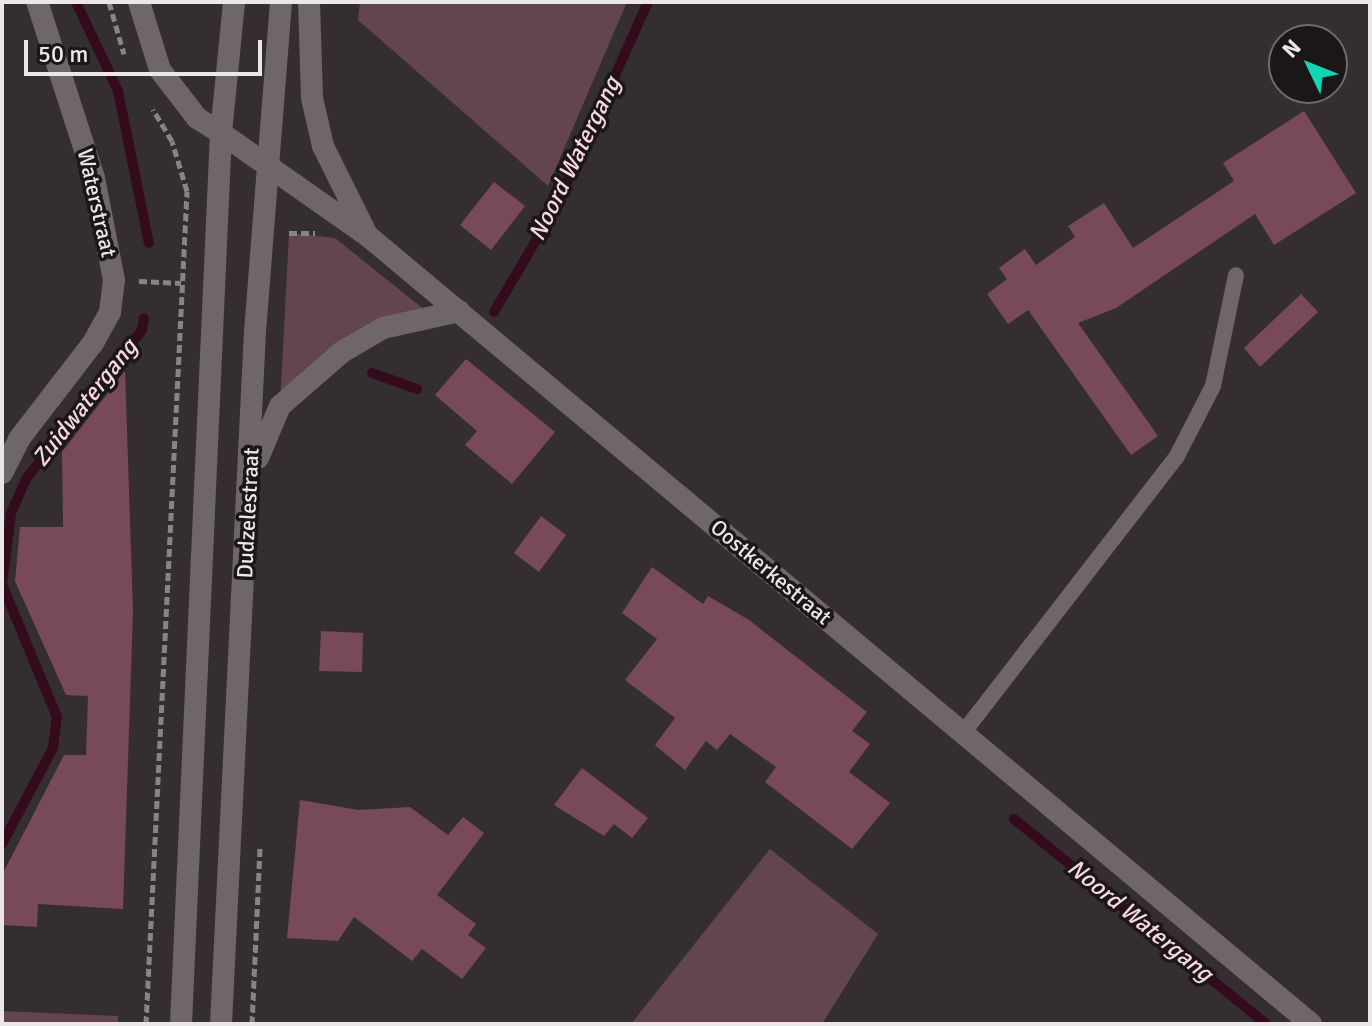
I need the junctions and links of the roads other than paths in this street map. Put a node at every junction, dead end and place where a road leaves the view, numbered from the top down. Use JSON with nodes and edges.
{"nodes":[{"id":1,"x":37,"y":2,"type":"edge"},
{"id":2,"x":139,"y":2,"type":"edge"},
{"id":3,"x":234,"y":2,"type":"edge"},
{"id":4,"x":281,"y":2,"type":"edge"},
{"id":5,"x":309,"y":2,"type":"edge"},
{"id":6,"x":221,"y":133,"type":"junction"},
{"id":7,"x":270,"y":166,"type":"junction"},
{"id":8,"x":368,"y":236,"type":"junction"},
{"id":9,"x":1236,"y":275,"type":"dead end"},
{"id":10,"x":459,"y":311,"type":"junction"},
{"id":11,"x":2,"y":473,"type":"edge"},
{"id":12,"x":250,"y":486,"type":"junction"},
{"id":13,"x":963,"y":733,"type":"junction"},
{"id":14,"x":181,"y":1024,"type":"edge"},
{"id":15,"x":221,"y":1024,"type":"edge"},
{"id":16,"x":1311,"y":1024,"type":"edge"}],
"edges":[{"from":1,"to":11,"type":"main road","name":"Waterstraat"},
{"from":2,"to":6,"type":"main road","name":"Oostkerkestraat"},
{"from":3,"to":6,"type":"main road","name":"Dudzelestraat"},
{"from":4,"to":7,"type":"main road","name":"Dudzelestraat"},
{"from":5,"to":8,"type":"main road"},
{"from":6,"to":7,"type":"main road","name":"Oostkerkestraat"},
{"from":6,"to":14,"type":"main road","name":"Dudzelestraat"},
{"from":7,"to":8,"type":"main road","name":"Oostkerkestraat"},
{"from":7,"to":12,"type":"main road","name":"Dudzelestraat"},
{"from":8,"to":10,"type":"main road","name":"Oostkerkestraat"},
{"from":9,"to":13,"type":"lane"},
{"from":10,"to":12,"type":"main road"},
{"from":10,"to":13,"type":"main road","name":"Oostkerkestraat"},
{"from":12,"to":15,"type":"main road","name":"Dudzelestraat"},
{"from":13,"to":16,"type":"main road","name":"Oostkerkestraat"}]}
